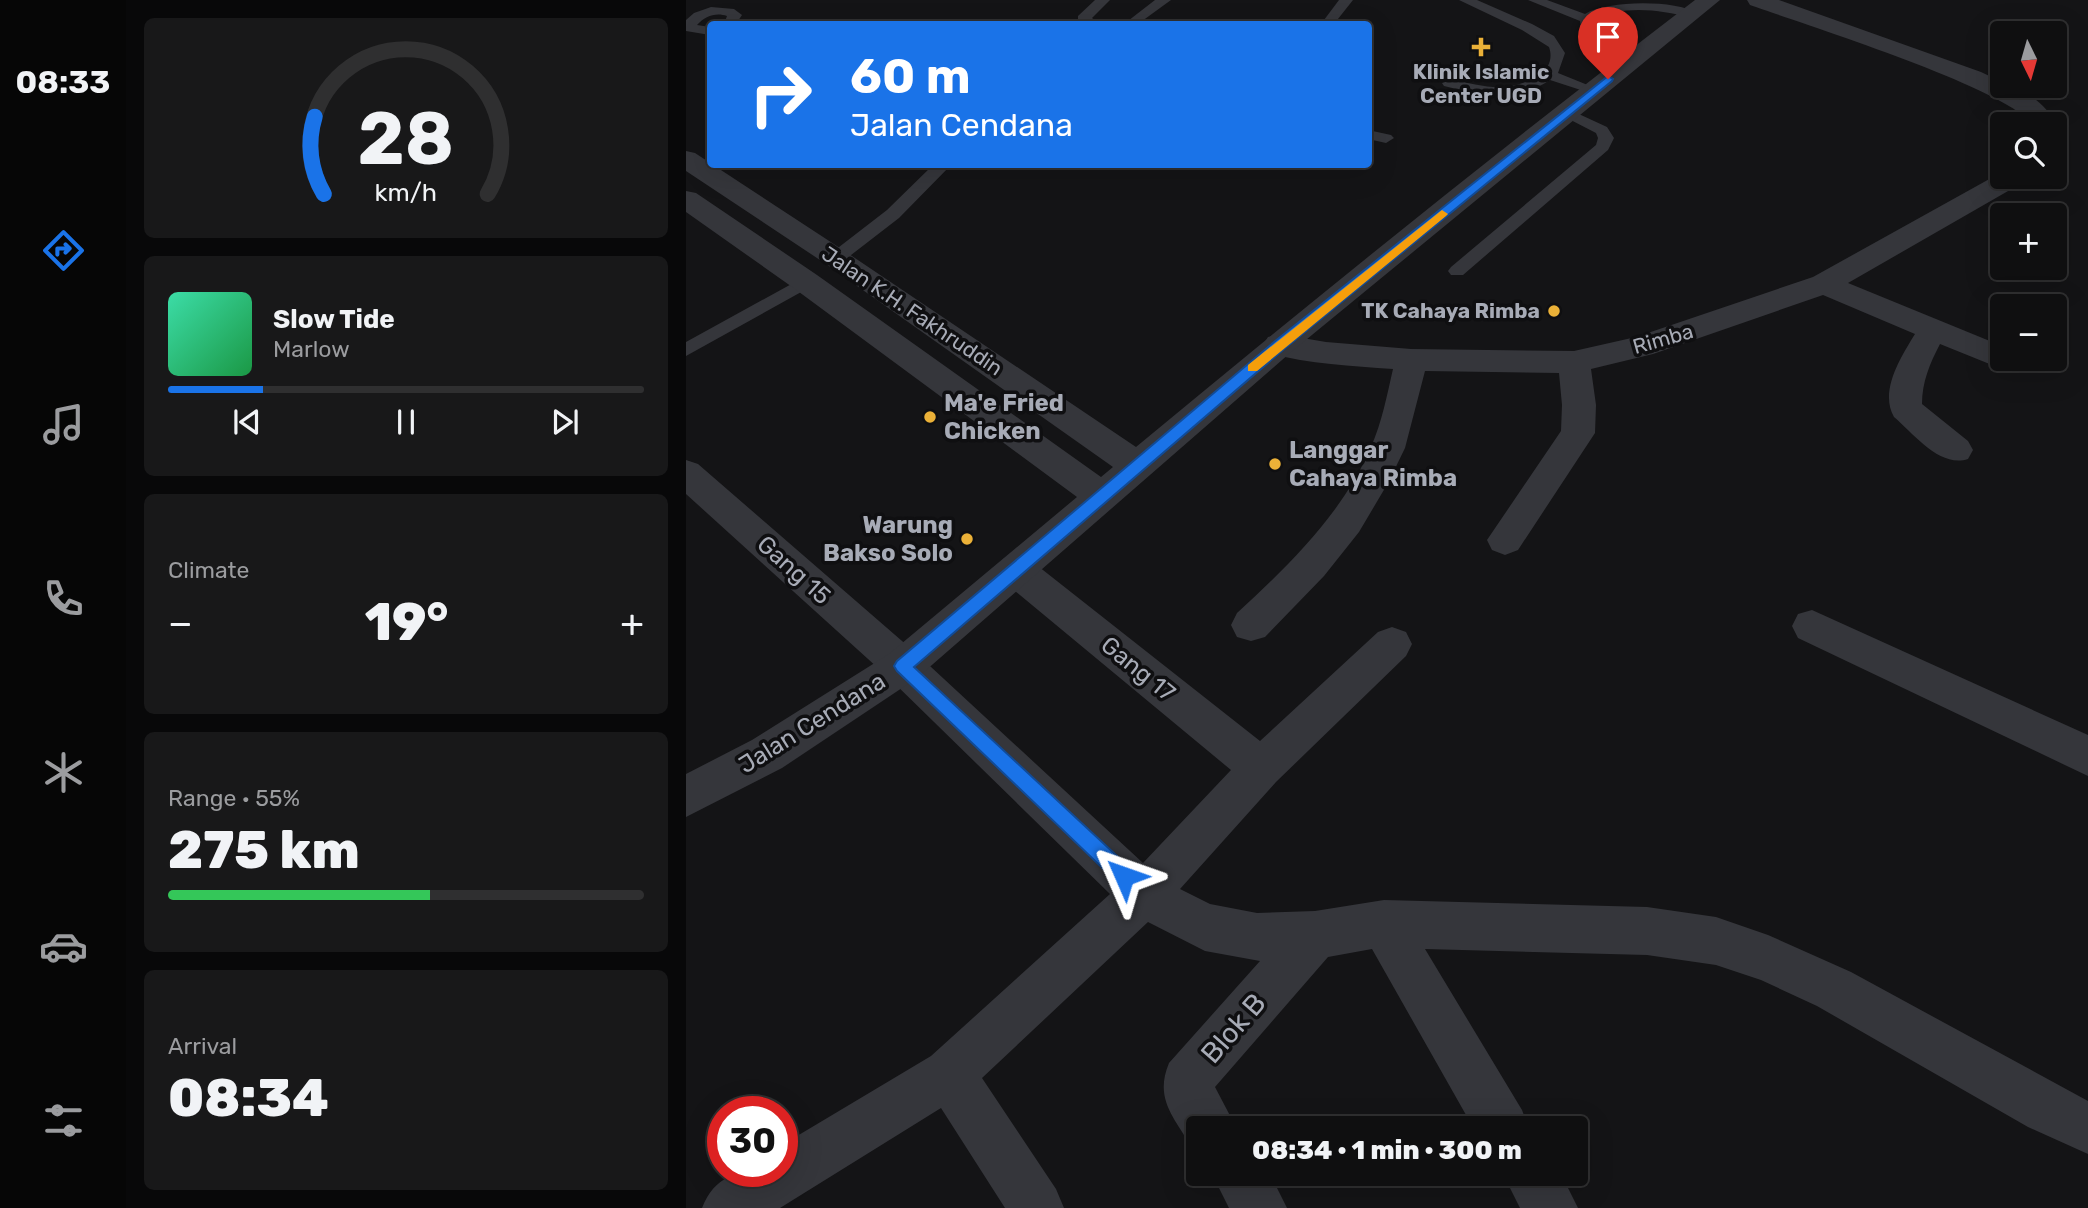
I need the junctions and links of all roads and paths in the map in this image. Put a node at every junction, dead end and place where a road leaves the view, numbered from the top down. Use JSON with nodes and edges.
{"nodes":[{"id":1,"x":1103,"y":0,"type":"edge"},
{"id":2,"x":1164,"y":0,"type":"edge"},
{"id":3,"x":1346,"y":0,"type":"edge"},
{"id":4,"x":1466,"y":0,"type":"edge"},
{"id":5,"x":1535,"y":0,"type":"edge"},
{"id":6,"x":1758,"y":0,"type":"edge"},
{"id":7,"x":1588,"y":3,"type":"dead end"},
{"id":8,"x":1700,"y":7,"type":"edge"},
{"id":9,"x":1604,"y":8,"type":"junction"},
{"id":10,"x":1586,"y":19,"type":"junction"},
{"id":11,"x":732,"y":21,"type":"edge"},
{"id":12,"x":1087,"y":21,"type":"edge"},
{"id":13,"x":1134,"y":21,"type":"edge"},
{"id":14,"x":1329,"y":21,"type":"edge"},
{"id":15,"x":707,"y":31,"type":"edge"},
{"id":16,"x":689,"y":32,"type":"edge"},
{"id":17,"x":1638,"y":56,"type":"junction"},
{"id":18,"x":1549,"y":75,"type":"junction"},
{"id":19,"x":1449,"y":83,"type":"dead end"},
{"id":20,"x":1593,"y":90,"type":"junction"},
{"id":21,"x":2035,"y":112,"type":"edge"},
{"id":22,"x":1568,"y":113,"type":"junction"},
{"id":23,"x":1372,"y":135,"type":"edge"},
{"id":24,"x":1386,"y":138,"type":"dead end"},
{"id":25,"x":686,"y":159,"type":"edge"},
{"id":26,"x":940,"y":168,"type":"edge"},
{"id":27,"x":1991,"y":189,"type":"edge"},
{"id":28,"x":686,"y":199,"type":"edge"},
{"id":29,"x":836,"y":258,"type":"junction"},
{"id":30,"x":1457,"y":271,"type":"dead end"},
{"id":31,"x":806,"y":282,"type":"junction"},
{"id":32,"x":1824,"y":284,"type":"junction"},
{"id":33,"x":1933,"y":329,"type":"junction"},
{"id":34,"x":1279,"y":345,"type":"junction"},
{"id":35,"x":686,"y":350,"type":"edge"},
{"id":36,"x":1990,"y":353,"type":"edge"},
{"id":37,"x":1411,"y":360,"type":"junction"},
{"id":38,"x":1574,"y":362,"type":"junction"},
{"id":39,"x":1956,"y":450,"type":"dead end"},
{"id":40,"x":1136,"y":465,"type":"junction"},
{"id":41,"x":686,"y":473,"type":"edge"},
{"id":42,"x":1100,"y":495,"type":"junction"},
{"id":43,"x":1505,"y":540,"type":"dead end"},
{"id":44,"x":1016,"y":570,"type":"junction"},
{"id":45,"x":1251,"y":625,"type":"dead end"},
{"id":46,"x":1812,"y":626,"type":"dead end"},
{"id":47,"x":1392,"y":644,"type":"dead end"},
{"id":48,"x":903,"y":666,"type":"junction"},
{"id":49,"x":2088,"y":757,"type":"edge"},
{"id":50,"x":1261,"y":768,"type":"junction"},
{"id":51,"x":686,"y":796,"type":"edge"},
{"id":52,"x":1144,"y":895,"type":"junction"},
{"id":53,"x":1384,"y":924,"type":"junction"},
{"id":54,"x":1315,"y":935,"type":"junction"},
{"id":55,"x":949,"y":1074,"type":"junction"},
{"id":56,"x":1203,"y":1116,"type":"edge"},
{"id":57,"x":1495,"y":1116,"type":"edge"},
{"id":58,"x":2088,"y":1128,"type":"edge"},
{"id":59,"x":1246,"y":1186,"type":"edge"},
{"id":60,"x":729,"y":1208,"type":"edge"},
{"id":61,"x":1037,"y":1208,"type":"edge"},
{"id":62,"x":1260,"y":1208,"type":"edge"}],
"edges":[{"from":1,"to":12,"type":"lane"},
{"from":2,"to":13,"type":"lane"},
{"from":3,"to":14,"type":"lane"},
{"from":4,"to":18,"type":"lane"},
{"from":5,"to":10,"type":"lane"},
{"from":6,"to":21,"type":"street"},
{"from":7,"to":9,"type":"lane"},
{"from":8,"to":9,"type":"lane"},
{"from":8,"to":17,"type":"street","name":"Jalan Cendana"},
{"from":9,"to":10,"type":"lane"},
{"from":10,"to":17,"type":"lane"},
{"from":11,"to":16,"type":"lane"},
{"from":15,"to":16,"type":"lane"},
{"from":17,"to":20,"type":"street","name":"Jalan Cendana"},
{"from":18,"to":19,"type":"lane"},
{"from":18,"to":20,"type":"lane"},
{"from":20,"to":22,"type":"street","name":"Jalan Cendana"},
{"from":22,"to":30,"type":"lane"},
{"from":22,"to":34,"type":"street","name":"Jalan Cendana"},
{"from":23,"to":24,"type":"lane"},
{"from":25,"to":29,"type":"street","name":"Jalan K.H. Fakhruddin"},
{"from":26,"to":29,"type":"lane"},
{"from":27,"to":32,"type":"street","name":"Rimba"},
{"from":28,"to":31,"type":"street","name":"Jalan K.H. Fakhruddin"},
{"from":29,"to":40,"type":"street","name":"Jalan K.H. Fakhruddin"},
{"from":31,"to":35,"type":"lane"},
{"from":31,"to":42,"type":"street","name":"Jalan K.H. Fakhruddin"},
{"from":32,"to":33,"type":"street"},
{"from":32,"to":38,"type":"street","name":"Rimba"},
{"from":33,"to":36,"type":"street"},
{"from":33,"to":39,"type":"street"},
{"from":34,"to":37,"type":"street","name":"Rimba"},
{"from":34,"to":40,"type":"street","name":"Jalan Cendana"},
{"from":37,"to":38,"type":"street","name":"Rimba"},
{"from":37,"to":45,"type":"street"},
{"from":38,"to":43,"type":"street"},
{"from":40,"to":42,"type":"street","name":"Jalan Cendana"},
{"from":41,"to":48,"type":"street","name":"Gang 15"},
{"from":42,"to":44,"type":"street","name":"Jalan Cendana"},
{"from":44,"to":48,"type":"street","name":"Jalan Cendana"},
{"from":44,"to":50,"type":"street","name":"Gang 17"},
{"from":46,"to":49,"type":"street"},
{"from":47,"to":50,"type":"street"},
{"from":48,"to":51,"type":"street","name":"Jalan Cendana"},
{"from":48,"to":52,"type":"street","name":"Gang 15"},
{"from":50,"to":52,"type":"street"},
{"from":52,"to":54,"type":"street","name":"Gang 15"},
{"from":52,"to":55,"type":"street"},
{"from":53,"to":54,"type":"street","name":"Gang 15"},
{"from":53,"to":57,"type":"street"},
{"from":53,"to":58,"type":"street","name":"Gang 15"},
{"from":54,"to":56,"type":"street","name":"Blok B"},
{"from":55,"to":60,"type":"street"},
{"from":55,"to":61,"type":"street"},
{"from":59,"to":62,"type":"street"}]}
